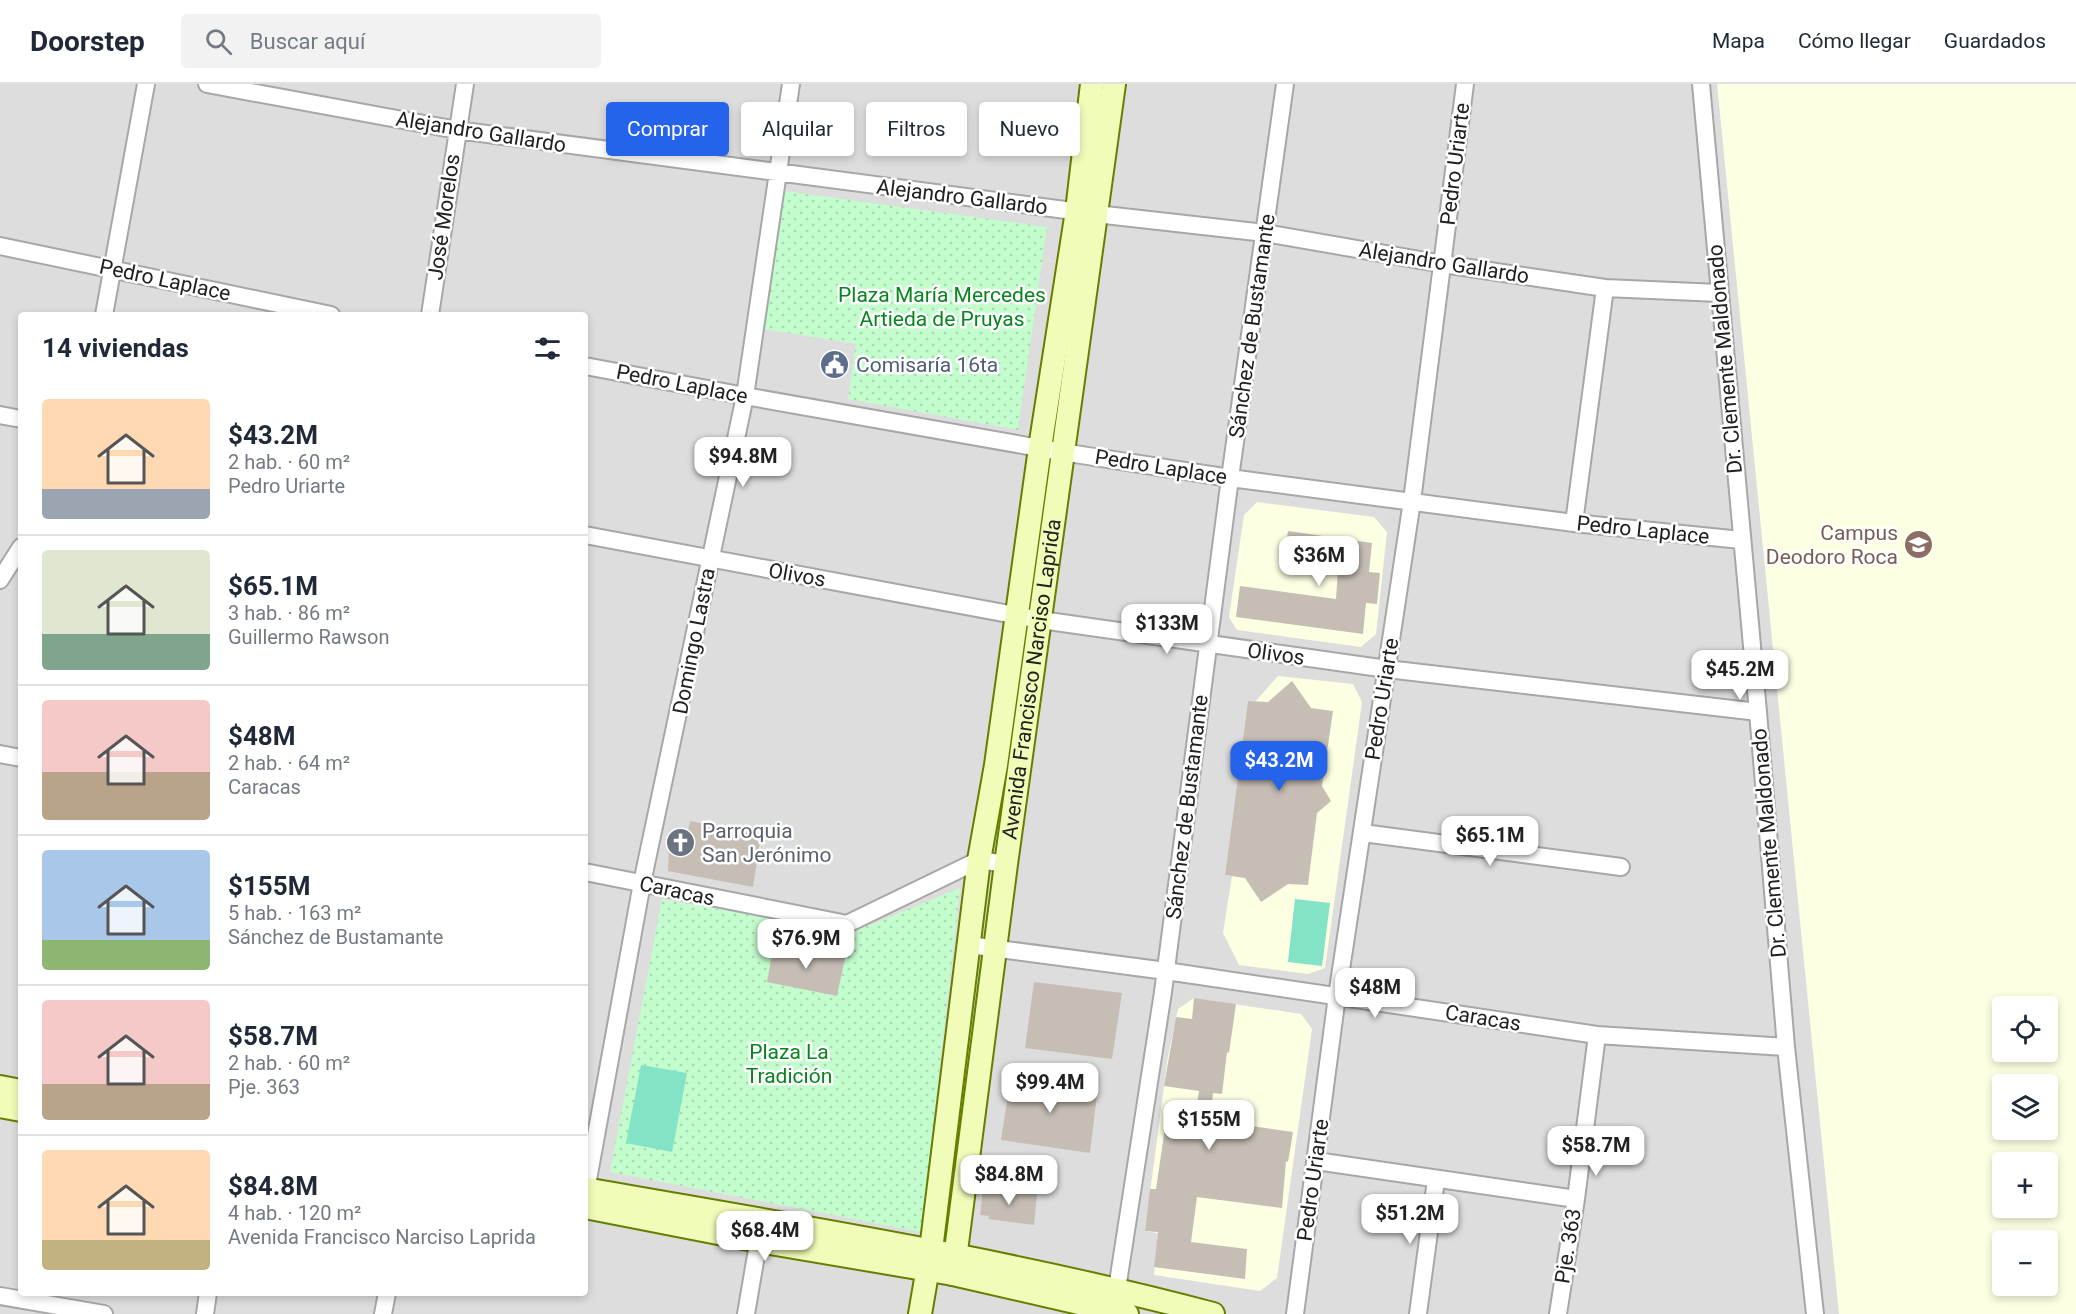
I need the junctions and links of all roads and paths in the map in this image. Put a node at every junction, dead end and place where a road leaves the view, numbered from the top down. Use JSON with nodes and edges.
{"nodes":[{"id":1,"x":146,"y":84,"type":"edge"},
{"id":2,"x":207,"y":84,"type":"edge"},
{"id":3,"x":465,"y":84,"type":"edge"},
{"id":4,"x":791,"y":84,"type":"edge"},
{"id":5,"x":1092,"y":84,"type":"edge"},
{"id":6,"x":1114,"y":84,"type":"edge"},
{"id":7,"x":1285,"y":84,"type":"edge"},
{"id":8,"x":1465,"y":84,"type":"edge"},
{"id":9,"x":1701,"y":84,"type":"edge"},
{"id":10,"x":457,"y":130,"type":"junction"},
{"id":11,"x":778,"y":173,"type":"junction"},
{"id":12,"x":1086,"y":212,"type":"junction"},
{"id":13,"x":1265,"y":233,"type":"junction"},
{"id":14,"x":0,"y":246,"type":"edge"},
{"id":15,"x":1443,"y":264,"type":"junction"},
{"id":16,"x":112,"y":269,"type":"junction"},
{"id":17,"x":1605,"y":288,"type":"junction"},
{"id":18,"x":1719,"y":293,"type":"junction"},
{"id":19,"x":105,"y":312,"type":"edge"},
{"id":20,"x":317,"y":312,"type":"edge"},
{"id":21,"x":430,"y":312,"type":"edge"},
{"id":22,"x":588,"y":367,"type":"edge"},
{"id":23,"x":745,"y":396,"type":"junction"},
{"id":24,"x":0,"y":415,"type":"edge"},
{"id":25,"x":18,"y":418,"type":"edge"},
{"id":26,"x":1040,"y":448,"type":"junction"},
{"id":27,"x":1062,"y":452,"type":"junction"},
{"id":28,"x":1230,"y":478,"type":"junction"},
{"id":29,"x":1412,"y":501,"type":"junction"},
{"id":30,"x":1574,"y":523,"type":"junction"},
{"id":31,"x":588,"y":536,"type":"edge"},
{"id":32,"x":1742,"y":540,"type":"junction"},
{"id":33,"x":18,"y":553,"type":"edge"},
{"id":34,"x":710,"y":559,"type":"junction"},
{"id":35,"x":7,"y":573,"type":"edge"},
{"id":36,"x":1016,"y":615,"type":"junction"},
{"id":37,"x":1041,"y":620,"type":"junction"},
{"id":38,"x":1208,"y":644,"type":"junction"},
{"id":39,"x":1387,"y":669,"type":"junction"},
{"id":40,"x":1758,"y":712,"type":"junction"},
{"id":41,"x":0,"y":754,"type":"edge"},
{"id":42,"x":18,"y":757,"type":"edge"},
{"id":43,"x":1363,"y":833,"type":"junction"},
{"id":44,"x":980,"y":860,"type":"junction"},
{"id":45,"x":1006,"y":864,"type":"junction"},
{"id":46,"x":1621,"y":867,"type":"dead end"},
{"id":47,"x":588,"y":873,"type":"edge"},
{"id":48,"x":642,"y":883,"type":"junction"},
{"id":49,"x":969,"y":945,"type":"junction"},
{"id":50,"x":996,"y":949,"type":"junction"},
{"id":51,"x":1166,"y":971,"type":"junction"},
{"id":52,"x":1337,"y":996,"type":"junction"},
{"id":53,"x":1597,"y":1035,"type":"junction"},
{"id":54,"x":1786,"y":1047,"type":"junction"},
{"id":55,"x":0,"y":1087,"type":"edge"},
{"id":56,"x":18,"y":1090,"type":"edge"},
{"id":57,"x":0,"y":1106,"type":"edge"},
{"id":58,"x":18,"y":1109,"type":"edge"},
{"id":59,"x":1316,"y":1161,"type":"junction"},
{"id":60,"x":588,"y":1179,"type":"edge"},
{"id":61,"x":1436,"y":1180,"type":"junction"},
{"id":62,"x":588,"y":1196,"type":"edge"},
{"id":63,"x":1576,"y":1200,"type":"junction"},
{"id":64,"x":760,"y":1231,"type":"junction"},
{"id":65,"x":929,"y":1260,"type":"junction"},
{"id":66,"x":954,"y":1264,"type":"junction"},
{"id":67,"x":1117,"y":1289,"type":"junction"},
{"id":68,"x":0,"y":1296,"type":"edge"},
{"id":69,"x":208,"y":1296,"type":"edge"},
{"id":70,"x":386,"y":1296,"type":"edge"},
{"id":71,"x":1113,"y":1312,"type":"edge"},
{"id":72,"x":104,"y":1314,"type":"edge"},
{"id":73,"x":205,"y":1314,"type":"edge"},
{"id":74,"x":383,"y":1314,"type":"edge"},
{"id":75,"x":746,"y":1314,"type":"edge"},
{"id":76,"x":920,"y":1314,"type":"edge"},
{"id":77,"x":1213,"y":1314,"type":"edge"},
{"id":78,"x":1295,"y":1314,"type":"edge"},
{"id":79,"x":1418,"y":1314,"type":"edge"},
{"id":80,"x":1558,"y":1314,"type":"edge"},
{"id":81,"x":1815,"y":1314,"type":"edge"}],
"edges":[{"from":1,"to":16,"type":"street"},
{"from":2,"to":10,"type":"street","name":"Alejandro Gallardo"},
{"from":3,"to":10,"type":"street","name":"José Morelos"},
{"from":4,"to":11,"type":"street","name":"Domingo Lastra"},
{"from":5,"to":12,"type":"main road","name":"Avenida Francisco Narciso Laprida"},
{"from":6,"to":12,"type":"main road","name":"Avenida Francisco Narciso Laprida"},
{"from":7,"to":13,"type":"street","name":"Sánchez de Bustamante"},
{"from":8,"to":15,"type":"street","name":"Pedro Uriarte"},
{"from":9,"to":18,"type":"street","name":"Dr. Clemente Maldonado"},
{"from":10,"to":11,"type":"street","name":"Alejandro Gallardo"},
{"from":10,"to":21,"type":"street","name":"José Morelos"},
{"from":11,"to":12,"type":"street","name":"Alejandro Gallardo"},
{"from":11,"to":23,"type":"street","name":"Domingo Lastra"},
{"from":12,"to":13,"type":"street","name":"Alejandro Gallardo"},
{"from":12,"to":26,"type":"main road","name":"Avenida Francisco Narciso Laprida"},
{"from":12,"to":27,"type":"main road","name":"Avenida Francisco Narciso Laprida"},
{"from":13,"to":15,"type":"street","name":"Alejandro Gallardo"},
{"from":13,"to":28,"type":"street","name":"Sánchez de Bustamante"},
{"from":14,"to":16,"type":"street","name":"Pedro Laplace"},
{"from":15,"to":17,"type":"street","name":"Alejandro Gallardo"},
{"from":15,"to":29,"type":"street","name":"Pedro Uriarte"},
{"from":16,"to":19,"type":"street"},
{"from":16,"to":20,"type":"street","name":"Pedro Laplace"},
{"from":17,"to":18,"type":"street","name":"Alejandro Gallardo"},
{"from":17,"to":30,"type":"street"},
{"from":18,"to":32,"type":"street","name":"Dr. Clemente Maldonado"},
{"from":22,"to":23,"type":"street","name":"Pedro Laplace"},
{"from":23,"to":26,"type":"street","name":"Pedro Laplace"},
{"from":23,"to":34,"type":"street","name":"Domingo Lastra"},
{"from":24,"to":25,"type":"street"},
{"from":26,"to":27,"type":"street","name":"Pedro Laplace"},
{"from":26,"to":36,"type":"main road","name":"Avenida Francisco Narciso Laprida"},
{"from":27,"to":28,"type":"street","name":"Pedro Laplace"},
{"from":27,"to":37,"type":"main road","name":"Avenida Francisco Narciso Laprida"},
{"from":28,"to":29,"type":"street","name":"Pedro Laplace"},
{"from":28,"to":38,"type":"street","name":"Sánchez de Bustamante"},
{"from":29,"to":30,"type":"street","name":"Pedro Laplace"},
{"from":29,"to":39,"type":"street","name":"Pedro Uriarte"},
{"from":30,"to":32,"type":"street","name":"Pedro Laplace"},
{"from":31,"to":34,"type":"street","name":"Olivos"},
{"from":32,"to":40,"type":"street","name":"Dr. Clemente Maldonado"},
{"from":33,"to":35,"type":"street"},
{"from":34,"to":36,"type":"street","name":"Olivos"},
{"from":34,"to":48,"type":"street","name":"Domingo Lastra"},
{"from":36,"to":37,"type":"street","name":"Olivos"},
{"from":36,"to":44,"type":"main road","name":"Avenida Francisco Narciso Laprida"},
{"from":37,"to":38,"type":"street","name":"Olivos"},
{"from":37,"to":45,"type":"main road","name":"Avenida Francisco Narciso Laprida"},
{"from":38,"to":39,"type":"street","name":"Olivos"},
{"from":38,"to":51,"type":"street","name":"Sánchez de Bustamante"},
{"from":39,"to":40,"type":"street","name":"Olivos"},
{"from":39,"to":43,"type":"street","name":"Pedro Uriarte"},
{"from":40,"to":54,"type":"street","name":"Dr. Clemente Maldonado"},
{"from":41,"to":42,"type":"street"},
{"from":43,"to":46,"type":"street"},
{"from":43,"to":52,"type":"street","name":"Pedro Uriarte"},
{"from":44,"to":45,"type":"street"},
{"from":44,"to":48,"type":"street","name":"Caracas"},
{"from":44,"to":49,"type":"main road","name":"Avenida Francisco Narciso Laprida"},
{"from":45,"to":50,"type":"main road","name":"Avenida Francisco Narciso Laprida"},
{"from":47,"to":48,"type":"street","name":"Caracas"},
{"from":48,"to":60,"type":"street","name":"Domingo Lastra"},
{"from":49,"to":50,"type":"street","name":"Caracas"},
{"from":49,"to":65,"type":"main road","name":"Avenida Francisco Narciso Laprida"},
{"from":50,"to":51,"type":"street","name":"Caracas"},
{"from":50,"to":66,"type":"main road","name":"Avenida Francisco Narciso Laprida"},
{"from":51,"to":52,"type":"street","name":"Caracas"},
{"from":51,"to":67,"type":"street","name":"Sánchez de Bustamante"},
{"from":52,"to":53,"type":"street","name":"Caracas"},
{"from":52,"to":59,"type":"street","name":"Pedro Uriarte"},
{"from":53,"to":54,"type":"street","name":"Caracas"},
{"from":53,"to":63,"type":"street","name":"Pje. 363"},
{"from":54,"to":81,"type":"street","name":"Dr. Clemente Maldonado"},
{"from":55,"to":56,"type":"main road"},
{"from":57,"to":58,"type":"main road"},
{"from":59,"to":61,"type":"street"},
{"from":59,"to":78,"type":"street","name":"Pedro Uriarte"},
{"from":61,"to":63,"type":"street"},
{"from":61,"to":79,"type":"street"},
{"from":62,"to":64,"type":"main road"},
{"from":63,"to":80,"type":"street","name":"Pje. 363"},
{"from":64,"to":65,"type":"main road"},
{"from":64,"to":75,"type":"street"},
{"from":65,"to":66,"type":"main road"},
{"from":65,"to":76,"type":"main road","name":"Avenida Francisco Narciso Laprida"},
{"from":66,"to":67,"type":"main road"},
{"from":66,"to":71,"type":"main road"},
{"from":67,"to":71,"type":"street","name":"Sánchez de Bustamante"},
{"from":67,"to":77,"type":"main road"},
{"from":68,"to":72,"type":"street"},
{"from":69,"to":73,"type":"street"},
{"from":70,"to":74,"type":"street"}]}
